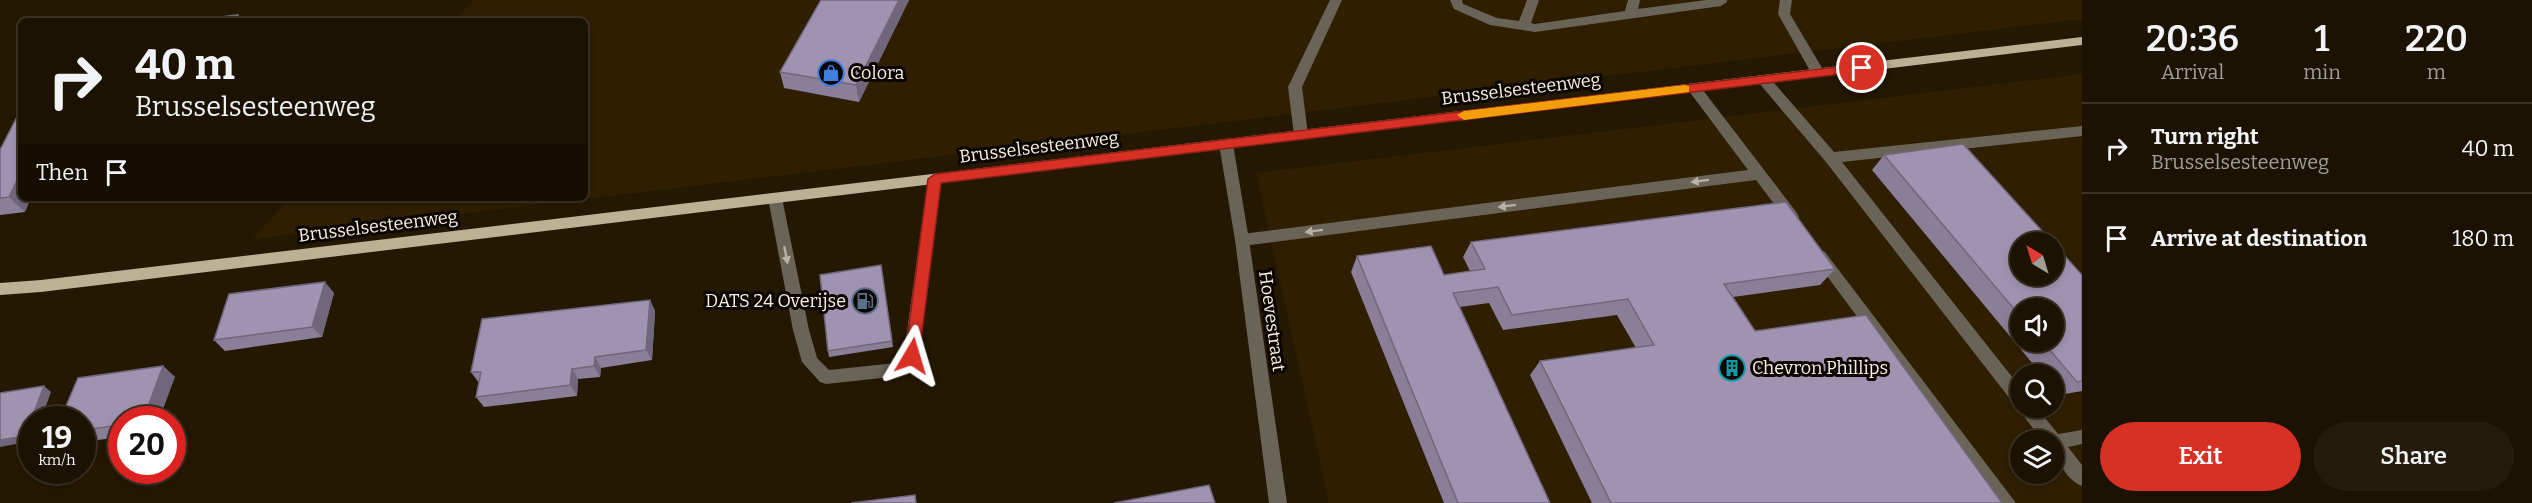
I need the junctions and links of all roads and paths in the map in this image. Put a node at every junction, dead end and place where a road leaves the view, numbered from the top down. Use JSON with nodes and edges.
{"nodes":[{"id":1,"x":1335,"y":0,"type":"edge"},
{"id":2,"x":1456,"y":0,"type":"edge"},
{"id":3,"x":1533,"y":0,"type":"edge"},
{"id":4,"x":1634,"y":0,"type":"edge"},
{"id":5,"x":1721,"y":0,"type":"edge"},
{"id":6,"x":1786,"y":0,"type":"edge"},
{"id":7,"x":1631,"y":15,"type":"junction"},
{"id":8,"x":1524,"y":26,"type":"junction"},
{"id":9,"x":2082,"y":41,"type":"edge"},
{"id":10,"x":1818,"y":73,"type":"junction"},
{"id":11,"x":1764,"y":80,"type":"junction"},
{"id":12,"x":1694,"y":88,"type":"junction"},
{"id":13,"x":2082,"y":131,"type":"edge"},
{"id":14,"x":1301,"y":135,"type":"junction"},
{"id":15,"x":1226,"y":144,"type":"junction"},
{"id":16,"x":1831,"y":159,"type":"junction"},
{"id":17,"x":1758,"y":174,"type":"junction"},
{"id":18,"x":935,"y":179,"type":"junction"},
{"id":19,"x":774,"y":198,"type":"junction"},
{"id":20,"x":1242,"y":240,"type":"junction"},
{"id":21,"x":0,"y":289,"type":"edge"},
{"id":22,"x":2010,"y":386,"type":"edge"},
{"id":23,"x":2035,"y":418,"type":"edge"},
{"id":24,"x":2045,"y":430,"type":"edge"},
{"id":25,"x":2082,"y":437,"type":"edge"},
{"id":26,"x":2064,"y":440,"type":"edge"},
{"id":27,"x":2064,"y":454,"type":"edge"},
{"id":28,"x":2082,"y":478,"type":"edge"},
{"id":29,"x":1278,"y":503,"type":"edge"},
{"id":30,"x":2007,"y":503,"type":"edge"}],
"edges":[{"from":1,"to":14,"type":"street"},
{"from":2,"to":8,"type":"street"},
{"from":3,"to":8,"type":"street"},
{"from":4,"to":7,"type":"street"},
{"from":5,"to":7,"type":"street"},
{"from":6,"to":10,"type":"street"},
{"from":7,"to":8,"type":"street"},
{"from":9,"to":10,"type":"main road","name":"Brusselsesteenweg"},
{"from":10,"to":11,"type":"main road","name":"Brusselsesteenweg"},
{"from":11,"to":12,"type":"main road","name":"Brusselsesteenweg"},
{"from":11,"to":16,"type":"street"},
{"from":12,"to":14,"type":"main road","name":"Brusselsesteenweg"},
{"from":12,"to":17,"type":"street"},
{"from":13,"to":16,"type":"street"},
{"from":14,"to":15,"type":"main road","name":"Brusselsesteenweg"},
{"from":15,"to":18,"type":"main road","name":"Brusselsesteenweg"},
{"from":15,"to":20,"type":"street","name":"Hoevestraat"},
{"from":16,"to":22,"type":"street"},
{"from":17,"to":20,"type":"street","one_way":true},
{"from":17,"to":30,"type":"street"},
{"from":18,"to":19,"type":"main road","name":"Brusselsesteenweg"},
{"from":19,"to":18,"type":"street","one_way":true},
{"from":19,"to":21,"type":"main road","name":"Brusselsesteenweg"},
{"from":20,"to":29,"type":"street","name":"Hoevestraat"},
{"from":23,"to":24,"type":"street"},
{"from":25,"to":26,"type":"street"},
{"from":27,"to":28,"type":"street"}]}
